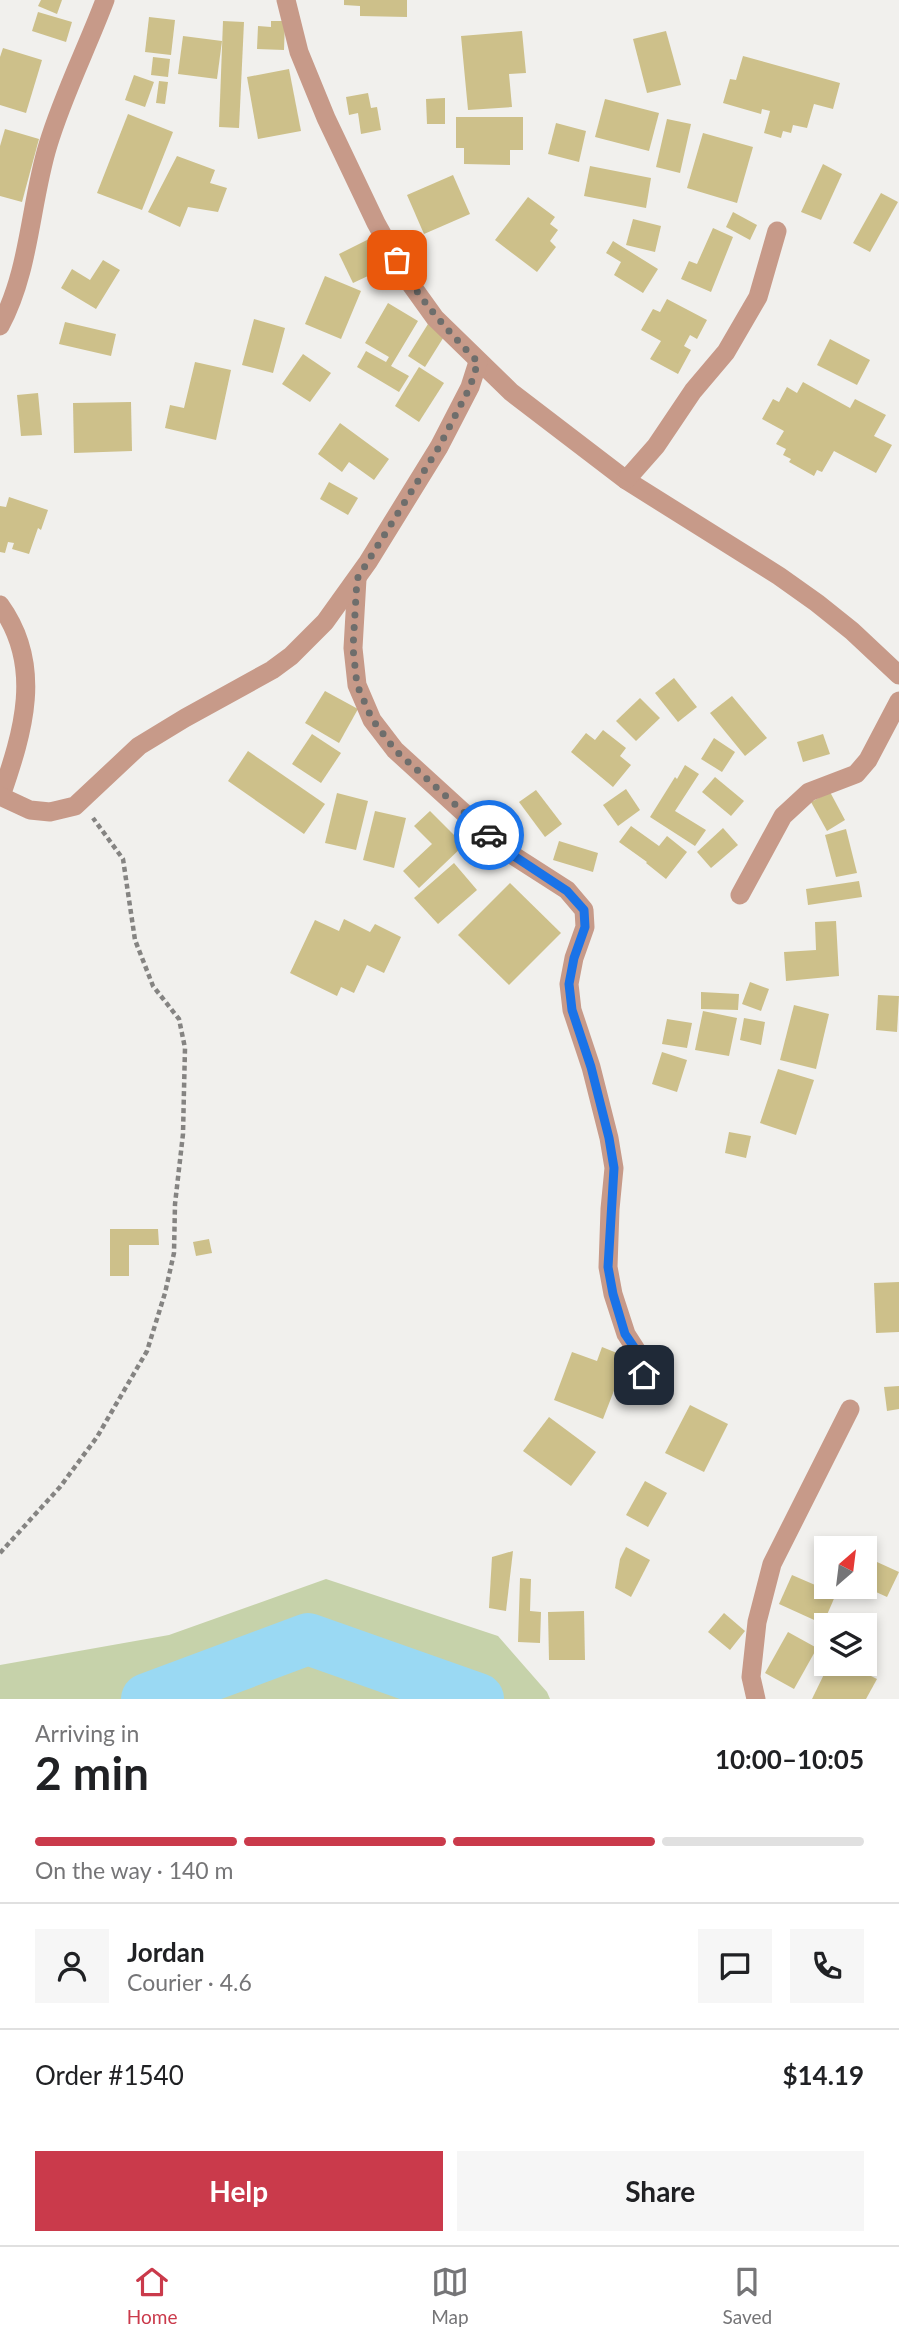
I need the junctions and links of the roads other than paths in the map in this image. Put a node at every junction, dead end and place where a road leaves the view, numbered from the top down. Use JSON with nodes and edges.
{"nodes":[{"id":1,"x":105,"y":0,"type":"edge"},
{"id":2,"x":286,"y":0,"type":"edge"},
{"id":3,"x":777,"y":231,"type":"dead end"},
{"id":4,"x":0,"y":326,"type":"edge"},
{"id":5,"x":478,"y":362,"type":"junction"},
{"id":6,"x":626,"y":480,"type":"junction"},
{"id":7,"x":357,"y":579,"type":"junction"},
{"id":8,"x":0,"y":606,"type":"edge"},
{"id":9,"x":899,"y":675,"type":"edge"},
{"id":10,"x":899,"y":701,"type":"edge"},
{"id":11,"x":0,"y":796,"type":"edge"},
{"id":12,"x":740,"y":895,"type":"dead end"},
{"id":13,"x":644,"y":1375,"type":"dead end"},
{"id":14,"x":850,"y":1409,"type":"dead end"},
{"id":15,"x":756,"y":1699,"type":"edge"}],
"edges":[{"from":1,"to":4,"type":"street"},
{"from":2,"to":5,"type":"street"},
{"from":3,"to":6,"type":"street"},
{"from":5,"to":6,"type":"street"},
{"from":5,"to":7,"type":"street"},
{"from":6,"to":9,"type":"street"},
{"from":7,"to":11,"type":"street"},
{"from":7,"to":13,"type":"street"},
{"from":8,"to":11,"type":"street"},
{"from":10,"to":12,"type":"street"},
{"from":14,"to":15,"type":"street"}]}
